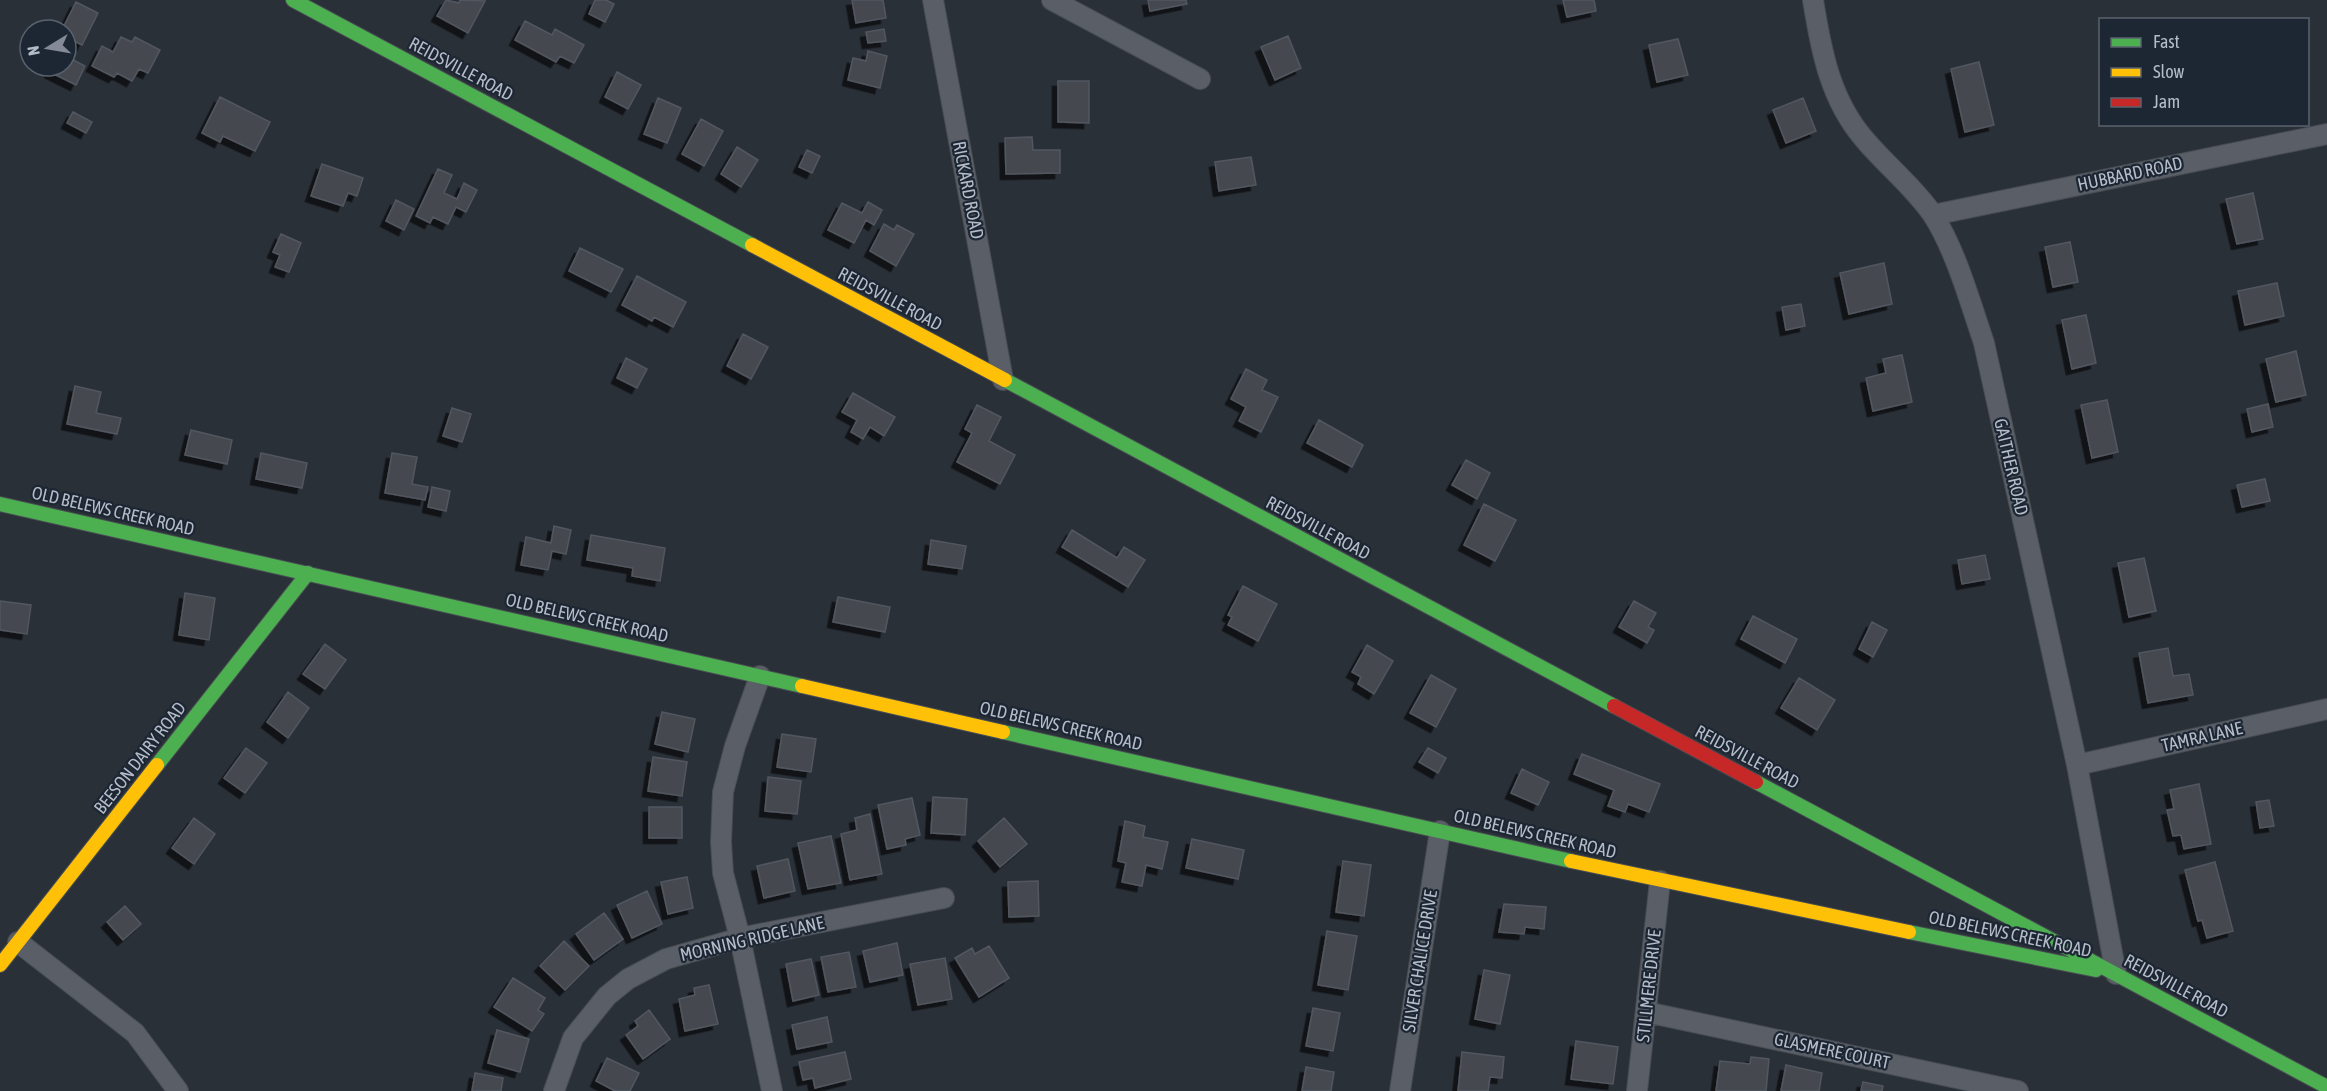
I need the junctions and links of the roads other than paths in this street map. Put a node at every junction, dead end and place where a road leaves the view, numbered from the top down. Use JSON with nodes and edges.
{"nodes":[{"id":1,"x":293,"y":0,"type":"edge"},
{"id":2,"x":933,"y":0,"type":"edge"},
{"id":3,"x":1052,"y":0,"type":"edge"},
{"id":4,"x":1813,"y":0,"type":"edge"},
{"id":5,"x":1200,"y":79,"type":"dead end"},
{"id":6,"x":2327,"y":134,"type":"edge"},
{"id":7,"x":1933,"y":215,"type":"junction"},
{"id":8,"x":1003,"y":380,"type":"junction"},
{"id":9,"x":0,"y":504,"type":"edge"},
{"id":10,"x":308,"y":573,"type":"junction"},
{"id":11,"x":760,"y":676,"type":"junction"},
{"id":12,"x":2327,"y":709,"type":"edge"},
{"id":13,"x":2077,"y":765,"type":"junction"},
{"id":14,"x":1440,"y":831,"type":"junction"},
{"id":15,"x":1660,"y":881,"type":"junction"},
{"id":16,"x":944,"y":898,"type":"dead end"},
{"id":17,"x":740,"y":938,"type":"junction"},
{"id":18,"x":18,"y":942,"type":"junction"},
{"id":19,"x":0,"y":965,"type":"edge"},
{"id":20,"x":2116,"y":974,"type":"junction"},
{"id":21,"x":1646,"y":1012,"type":"junction"},
{"id":22,"x":2327,"y":1087,"type":"edge"},
{"id":23,"x":178,"y":1091,"type":"edge"},
{"id":24,"x":554,"y":1091,"type":"edge"},
{"id":25,"x":772,"y":1091,"type":"edge"},
{"id":26,"x":1400,"y":1091,"type":"edge"},
{"id":27,"x":1637,"y":1091,"type":"edge"},
{"id":28,"x":2018,"y":1091,"type":"edge"}],
"edges":[{"from":1,"to":8,"type":"main road","name":"REIDSVILLE ROAD"},
{"from":2,"to":8,"type":"street","name":"RICKARD ROAD"},
{"from":3,"to":5,"type":"street"},
{"from":4,"to":7,"type":"street","name":"GAITHER ROAD"},
{"from":6,"to":7,"type":"street","name":"HUBBARD ROAD"},
{"from":7,"to":13,"type":"street","name":"GAITHER ROAD"},
{"from":8,"to":20,"type":"main road","name":"REIDSVILLE ROAD"},
{"from":9,"to":10,"type":"main road","name":"OLD BELEWS CREEK ROAD"},
{"from":10,"to":11,"type":"main road","name":"OLD BELEWS CREEK ROAD"},
{"from":10,"to":18,"type":"main road","name":"BEESON DAIRY ROAD"},
{"from":11,"to":14,"type":"main road","name":"OLD BELEWS CREEK ROAD"},
{"from":11,"to":17,"type":"street"},
{"from":12,"to":13,"type":"street","name":"TAMRA LANE"},
{"from":13,"to":20,"type":"street","name":"GAITHER ROAD"},
{"from":14,"to":15,"type":"main road","name":"OLD BELEWS CREEK ROAD"},
{"from":14,"to":26,"type":"street","name":"SILVER CHALICE DRIVE"},
{"from":15,"to":20,"type":"main road","name":"OLD BELEWS CREEK ROAD"},
{"from":15,"to":21,"type":"street","name":"STILLMERE DRIVE"},
{"from":16,"to":17,"type":"street","name":"MORNING RIDGE LANE"},
{"from":17,"to":24,"type":"street","name":"MORNING RIDGE LANE"},
{"from":17,"to":25,"type":"street"},
{"from":18,"to":19,"type":"main road","name":"BEESON DAIRY ROAD"},
{"from":18,"to":23,"type":"street"},
{"from":20,"to":22,"type":"main road","name":"REIDSVILLE ROAD"},
{"from":21,"to":27,"type":"street","name":"STILLMERE DRIVE"},
{"from":21,"to":28,"type":"street","name":"GLASMERE COURT"}]}
